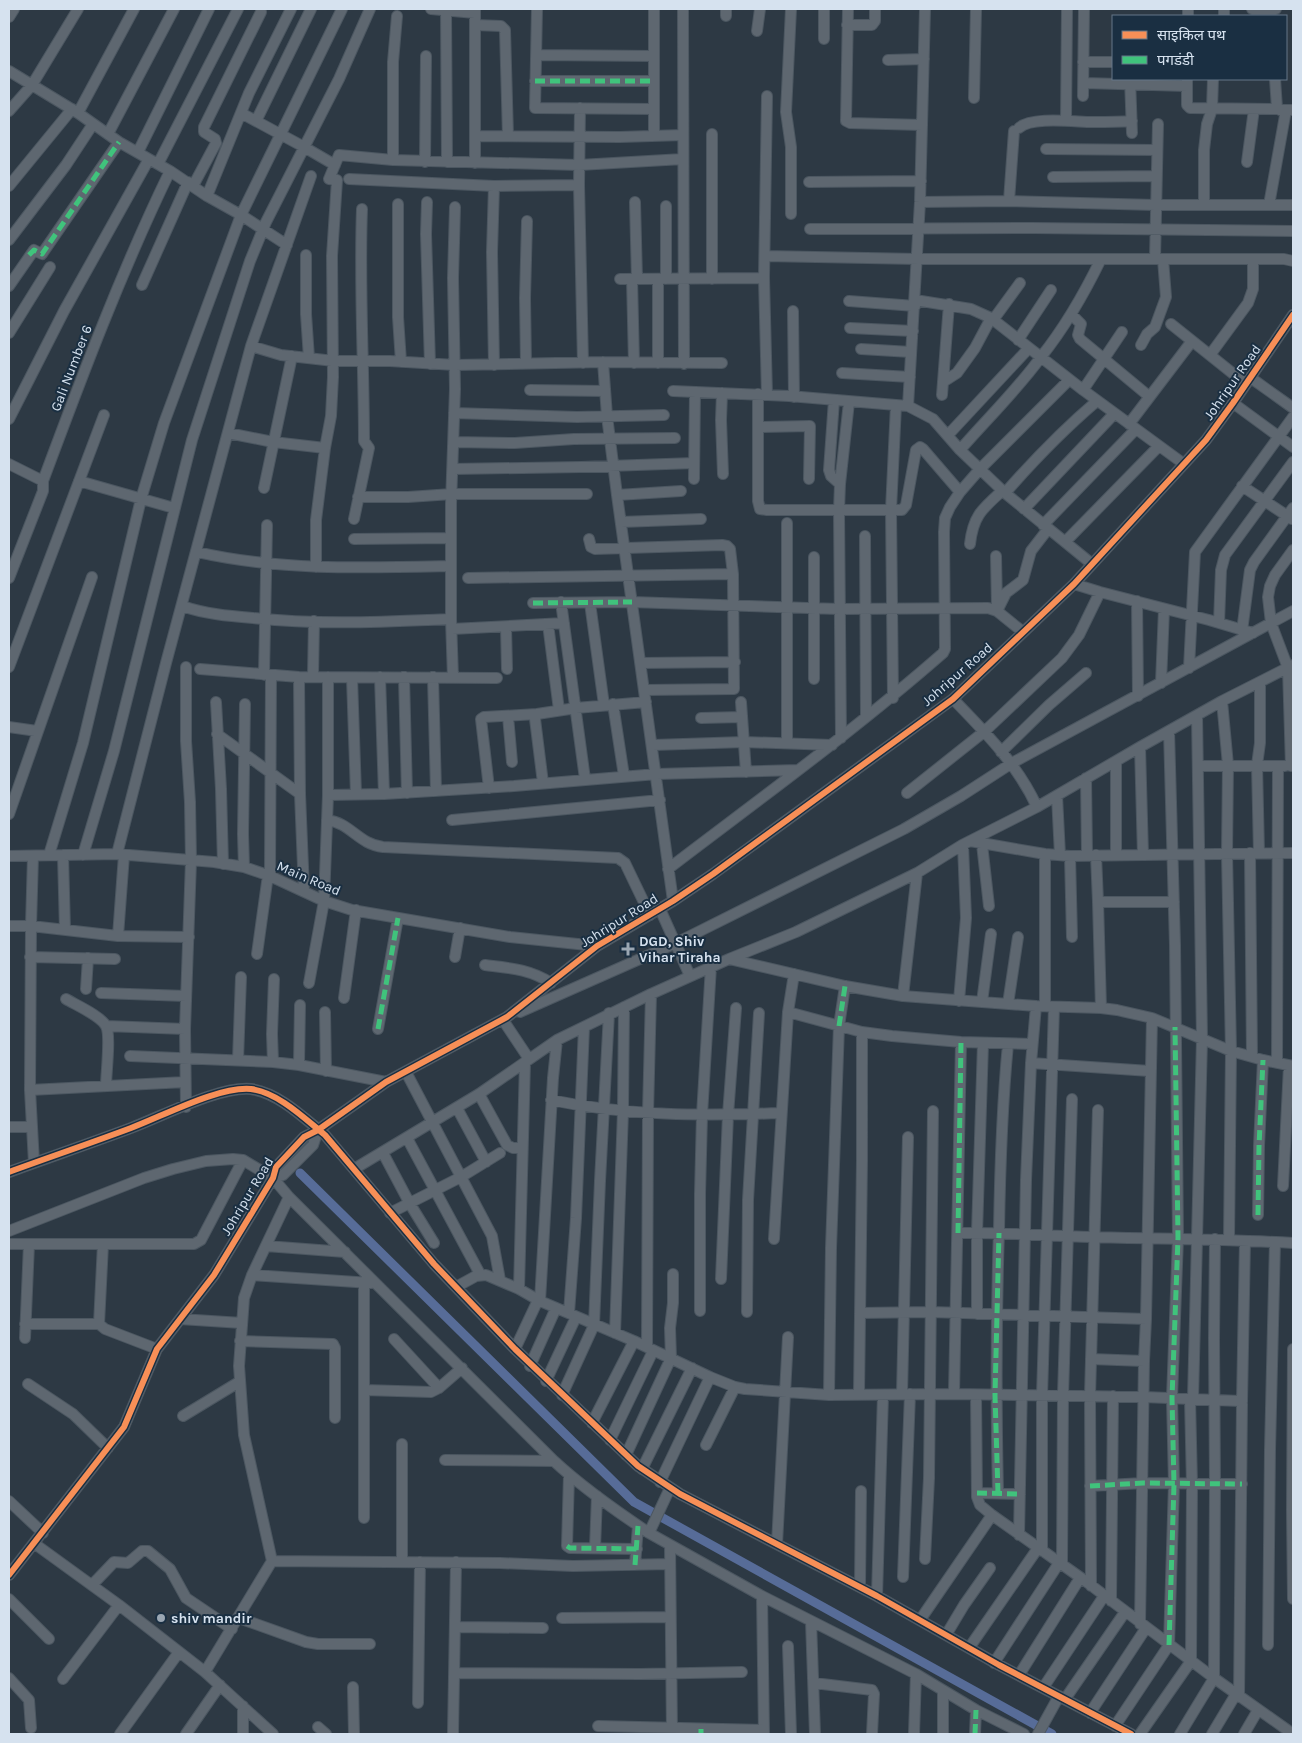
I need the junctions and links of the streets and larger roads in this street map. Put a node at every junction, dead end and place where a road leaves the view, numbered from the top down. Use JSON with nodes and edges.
{"nodes":[{"id":1,"x":14,"y":9,"type":"edge"},
{"id":2,"x":78,"y":9,"type":"edge"},
{"id":3,"x":134,"y":9,"type":"edge"},
{"id":4,"x":174,"y":9,"type":"edge"},
{"id":5,"x":210,"y":9,"type":"edge"},
{"id":6,"x":238,"y":9,"type":"edge"},
{"id":7,"x":291,"y":9,"type":"edge"},
{"id":8,"x":311,"y":9,"type":"edge"},
{"id":9,"x":342,"y":9,"type":"edge"},
{"id":10,"x":370,"y":9,"type":"edge"},
{"id":11,"x":431,"y":9,"type":"edge"},
{"id":12,"x":537,"y":9,"type":"edge"},
{"id":13,"x":654,"y":9,"type":"edge"},
{"id":14,"x":683,"y":9,"type":"edge"},
{"id":15,"x":760,"y":9,"type":"edge"},
{"id":16,"x":791,"y":9,"type":"edge"},
{"id":17,"x":824,"y":9,"type":"edge"},
{"id":18,"x":848,"y":9,"type":"edge"},
{"id":19,"x":875,"y":9,"type":"edge"},
{"id":20,"x":924,"y":9,"type":"edge"},
{"id":21,"x":976,"y":9,"type":"edge"},
{"id":22,"x":1067,"y":9,"type":"edge"},
{"id":23,"x":1084,"y":9,"type":"edge"},
{"id":24,"x":1252,"y":9,"type":"edge"},
{"id":25,"x":446,"y":10,"type":"junction"},
{"id":26,"x":475,"y":11,"type":"edge"},
{"id":27,"x":1274,"y":11,"type":"edge"},
{"id":28,"x":261,"y":12,"type":"dead end"},
{"id":29,"x":397,"y":16,"type":"dead end"},
{"id":30,"x":9,"y":17,"type":"edge"},
{"id":31,"x":475,"y":25,"type":"junction"},
{"id":32,"x":847,"y":25,"type":"junction"},
{"id":33,"x":757,"y":31,"type":"dead end"},
{"id":34,"x":824,"y":39,"type":"dead end"},
{"id":35,"x":536,"y":55,"type":"junction"},
{"id":36,"x":426,"y":56,"type":"dead end"},
{"id":37,"x":654,"y":56,"type":"junction"},
{"id":38,"x":924,"y":59,"type":"junction"},
{"id":39,"x":888,"y":60,"type":"dead end"},
{"id":40,"x":1083,"y":62,"type":"junction"},
{"id":41,"x":1112,"y":62,"type":"edge"},
{"id":42,"x":9,"y":71,"type":"edge"},
{"id":43,"x":1213,"y":80,"type":"edge"},
{"id":44,"x":1275,"y":80,"type":"edge"},
{"id":45,"x":654,"y":81,"type":"junction"},
{"id":46,"x":1130,"y":81,"type":"edge"},
{"id":47,"x":535,"y":82,"type":"junction"},
{"id":48,"x":1084,"y":83,"type":"junction"},
{"id":49,"x":1187,"y":83,"type":"edge"},
{"id":50,"x":32,"y":86,"type":"junction"},
{"id":51,"x":767,"y":96,"type":"dead end"},
{"id":52,"x":1083,"y":96,"type":"dead end"},
{"id":53,"x":974,"y":98,"type":"dead end"},
{"id":54,"x":580,"y":108,"type":"junction"},
{"id":55,"x":653,"y":109,"type":"junction"},
{"id":56,"x":1212,"y":109,"type":"junction"},
{"id":57,"x":1254,"y":109,"type":"junction"},
{"id":58,"x":1285,"y":110,"type":"edge"},
{"id":59,"x":9,"y":111,"type":"edge"},
{"id":60,"x":75,"y":111,"type":"junction"},
{"id":61,"x":241,"y":113,"type":"junction"},
{"id":62,"x":256,"y":121,"type":"junction"},
{"id":63,"x":1066,"y":121,"type":"junction"},
{"id":64,"x":1132,"y":121,"type":"junction"},
{"id":65,"x":93,"y":124,"type":"junction"},
{"id":66,"x":1158,"y":124,"type":"dead end"},
{"id":67,"x":922,"y":125,"type":"junction"},
{"id":68,"x":1132,"y":133,"type":"dead end"},
{"id":69,"x":108,"y":134,"type":"junction"},
{"id":70,"x":282,"y":134,"type":"junction"},
{"id":71,"x":712,"y":134,"type":"dead end"},
{"id":72,"x":654,"y":135,"type":"junction"},
{"id":73,"x":683,"y":135,"type":"junction"},
{"id":74,"x":475,"y":136,"type":"junction"},
{"id":75,"x":508,"y":136,"type":"junction"},
{"id":76,"x":579,"y":137,"type":"junction"},
{"id":77,"x":120,"y":142,"type":"junction"},
{"id":78,"x":304,"y":147,"type":"junction"},
{"id":79,"x":1046,"y":149,"type":"dead end"},
{"id":80,"x":1157,"y":150,"type":"junction"},
{"id":81,"x":138,"y":152,"type":"junction"},
{"id":82,"x":683,"y":159,"type":"junction"},
{"id":83,"x":393,"y":160,"type":"junction"},
{"id":84,"x":154,"y":162,"type":"junction"},
{"id":85,"x":425,"y":162,"type":"junction"},
{"id":86,"x":447,"y":162,"type":"junction"},
{"id":87,"x":1247,"y":162,"type":"dead end"},
{"id":88,"x":475,"y":163,"type":"junction"},
{"id":89,"x":335,"y":165,"type":"junction"},
{"id":90,"x":579,"y":165,"type":"junction"},
{"id":91,"x":170,"y":170,"type":"junction"},
{"id":92,"x":311,"y":176,"type":"dead end"},
{"id":93,"x":1156,"y":176,"type":"junction"},
{"id":94,"x":1053,"y":177,"type":"dead end"},
{"id":95,"x":349,"y":179,"type":"dead end"},
{"id":96,"x":921,"y":181,"type":"junction"},
{"id":97,"x":809,"y":182,"type":"dead end"},
{"id":98,"x":191,"y":184,"type":"junction"},
{"id":99,"x":579,"y":185,"type":"junction"},
{"id":100,"x":9,"y":186,"type":"edge"},
{"id":101,"x":494,"y":186,"type":"junction"},
{"id":102,"x":207,"y":196,"type":"junction"},
{"id":103,"x":1009,"y":201,"type":"junction"},
{"id":104,"x":427,"y":202,"type":"dead end"},
{"id":105,"x":635,"y":202,"type":"dead end"},
{"id":106,"x":920,"y":202,"type":"junction"},
{"id":107,"x":398,"y":204,"type":"dead end"},
{"id":108,"x":1155,"y":205,"type":"junction"},
{"id":109,"x":1204,"y":205,"type":"junction"},
{"id":110,"x":1269,"y":205,"type":"junction"},
{"id":111,"x":1293,"y":205,"type":"edge"},
{"id":112,"x":666,"y":206,"type":"dead end"},
{"id":113,"x":455,"y":207,"type":"dead end"},
{"id":114,"x":362,"y":209,"type":"dead end"},
{"id":115,"x":791,"y":214,"type":"dead end"},
{"id":116,"x":241,"y":215,"type":"junction"},
{"id":117,"x":527,"y":221,"type":"dead end"},
{"id":118,"x":263,"y":229,"type":"junction"},
{"id":119,"x":810,"y":229,"type":"dead end"},
{"id":120,"x":919,"y":229,"type":"junction"},
{"id":121,"x":1155,"y":230,"type":"junction"},
{"id":122,"x":1293,"y":231,"type":"edge"},
{"id":123,"x":9,"y":240,"type":"edge"},
{"id":124,"x":287,"y":245,"type":"junction"},
{"id":125,"x":306,"y":255,"type":"dead end"},
{"id":126,"x":765,"y":256,"type":"junction"},
{"id":127,"x":1292,"y":257,"type":"edge"},
{"id":128,"x":918,"y":259,"type":"junction"},
{"id":129,"x":1102,"y":259,"type":"junction"},
{"id":130,"x":1159,"y":259,"type":"junction"},
{"id":131,"x":1253,"y":259,"type":"junction"},
{"id":132,"x":50,"y":267,"type":"dead end"},
{"id":133,"x":684,"y":278,"type":"junction"},
{"id":134,"x":764,"y":278,"type":"junction"},
{"id":135,"x":620,"y":279,"type":"dead end"},
{"id":136,"x":635,"y":279,"type":"junction"},
{"id":137,"x":662,"y":279,"type":"junction"},
{"id":138,"x":712,"y":279,"type":"junction"},
{"id":139,"x":1020,"y":283,"type":"dead end"},
{"id":140,"x":142,"y":285,"type":"dead end"},
{"id":141,"x":9,"y":286,"type":"edge"},
{"id":142,"x":1051,"y":290,"type":"dead end"},
{"id":143,"x":849,"y":301,"type":"dead end"},
{"id":144,"x":915,"y":303,"type":"junction"},
{"id":145,"x":949,"y":304,"type":"junction"},
{"id":146,"x":793,"y":311,"type":"dead end"},
{"id":147,"x":1071,"y":314,"type":"junction"},
{"id":148,"x":1293,"y":315,"type":"edge"},
{"id":149,"x":992,"y":319,"type":"junction"},
{"id":150,"x":1171,"y":324,"type":"dead end"},
{"id":151,"x":850,"y":328,"type":"dead end"},
{"id":152,"x":912,"y":331,"type":"junction"},
{"id":153,"x":1122,"y":332,"type":"dead end"},
{"id":154,"x":9,"y":333,"type":"edge"},
{"id":155,"x":1018,"y":340,"type":"junction"},
{"id":156,"x":1192,"y":341,"type":"junction"},
{"id":157,"x":1141,"y":345,"type":"dead end"},
{"id":158,"x":251,"y":346,"type":"junction"},
{"id":159,"x":1029,"y":348,"type":"junction"},
{"id":160,"x":861,"y":349,"type":"dead end"},
{"id":161,"x":912,"y":352,"type":"junction"},
{"id":162,"x":1210,"y":355,"type":"junction"},
{"id":163,"x":292,"y":356,"type":"junction"},
{"id":164,"x":309,"y":358,"type":"junction"},
{"id":165,"x":1041,"y":358,"type":"junction"},
{"id":166,"x":1105,"y":358,"type":"junction"},
{"id":167,"x":364,"y":360,"type":"junction"},
{"id":168,"x":334,"y":361,"type":"junction"},
{"id":169,"x":401,"y":362,"type":"junction"},
{"id":170,"x":603,"y":362,"type":"junction"},
{"id":171,"x":583,"y":363,"type":"junction"},
{"id":172,"x":634,"y":363,"type":"junction"},
{"id":173,"x":658,"y":363,"type":"junction"},
{"id":174,"x":722,"y":363,"type":"dead end"},
{"id":175,"x":430,"y":364,"type":"junction"},
{"id":176,"x":526,"y":364,"type":"junction"},
{"id":177,"x":684,"y":364,"type":"junction"},
{"id":178,"x":455,"y":365,"type":"junction"},
{"id":179,"x":494,"y":365,"type":"junction"},
{"id":180,"x":842,"y":373,"type":"dead end"},
{"id":181,"x":910,"y":376,"type":"junction"},
{"id":182,"x":1069,"y":380,"type":"junction"},
{"id":183,"x":1249,"y":381,"type":"junction"},
{"id":184,"x":943,"y":382,"type":"junction"},
{"id":185,"x":530,"y":390,"type":"dead end"},
{"id":186,"x":605,"y":390,"type":"junction"},
{"id":187,"x":1083,"y":390,"type":"junction"},
{"id":188,"x":673,"y":391,"type":"dead end"},
{"id":189,"x":695,"y":392,"type":"junction"},
{"id":190,"x":1145,"y":392,"type":"dead end"},
{"id":191,"x":722,"y":393,"type":"junction"},
{"id":192,"x":762,"y":395,"type":"junction"},
{"id":193,"x":942,"y":396,"type":"dead end"},
{"id":194,"x":794,"y":397,"type":"junction"},
{"id":195,"x":834,"y":400,"type":"junction"},
{"id":196,"x":1097,"y":401,"type":"junction"},
{"id":197,"x":850,"y":402,"type":"junction"},
{"id":198,"x":1233,"y":404,"type":"junction"},
{"id":199,"x":896,"y":405,"type":"junction"},
{"id":200,"x":908,"y":406,"type":"junction"},
{"id":201,"x":1293,"y":408,"type":"edge"},
{"id":202,"x":454,"y":413,"type":"junction"},
{"id":203,"x":1114,"y":414,"type":"junction"},
{"id":204,"x":104,"y":415,"type":"dead end"},
{"id":205,"x":664,"y":415,"type":"dead end"},
{"id":206,"x":607,"y":416,"type":"junction"},
{"id":207,"x":1293,"y":417,"type":"edge"},
{"id":208,"x":9,"y":419,"type":"edge"},
{"id":209,"x":758,"y":427,"type":"junction"},
{"id":210,"x":1132,"y":427,"type":"junction"},
{"id":211,"x":228,"y":433,"type":"junction"},
{"id":212,"x":948,"y":435,"type":"junction"},
{"id":213,"x":1279,"y":437,"type":"junction"},
{"id":214,"x":674,"y":438,"type":"dead end"},
{"id":215,"x":611,"y":439,"type":"junction"},
{"id":216,"x":273,"y":442,"type":"junction"},
{"id":217,"x":454,"y":442,"type":"junction"},
{"id":218,"x":1159,"y":446,"type":"junction"},
{"id":219,"x":1293,"y":447,"type":"edge"},
{"id":220,"x":325,"y":448,"type":"junction"},
{"id":221,"x":960,"y":450,"type":"junction"},
{"id":222,"x":1293,"y":462,"type":"edge"},
{"id":223,"x":694,"y":463,"type":"junction"},
{"id":224,"x":9,"y":464,"type":"edge"},
{"id":225,"x":1184,"y":464,"type":"junction"},
{"id":226,"x":614,"y":466,"type":"junction"},
{"id":227,"x":453,"y":469,"type":"junction"},
{"id":228,"x":980,"y":469,"type":"junction"},
{"id":229,"x":723,"y":474,"type":"dead end"},
{"id":230,"x":694,"y":479,"type":"dead end"},
{"id":231,"x":809,"y":479,"type":"dead end"},
{"id":232,"x":80,"y":481,"type":"junction"},
{"id":233,"x":43,"y":482,"type":"junction"},
{"id":234,"x":840,"y":484,"type":"junction"},
{"id":235,"x":1242,"y":486,"type":"junction"},
{"id":236,"x":264,"y":488,"type":"dead end"},
{"id":237,"x":680,"y":491,"type":"dead end"},
{"id":238,"x":960,"y":492,"type":"junction"},
{"id":239,"x":1003,"y":492,"type":"junction"},
{"id":240,"x":452,"y":494,"type":"junction"},
{"id":241,"x":587,"y":494,"type":"dead end"},
{"id":242,"x":618,"y":495,"type":"junction"},
{"id":243,"x":358,"y":497,"type":"junction"},
{"id":244,"x":141,"y":499,"type":"junction"},
{"id":245,"x":1264,"y":501,"type":"junction"},
{"id":246,"x":174,"y":508,"type":"junction"},
{"id":247,"x":1024,"y":509,"type":"junction"},
{"id":248,"x":891,"y":510,"type":"junction"},
{"id":249,"x":839,"y":511,"type":"junction"},
{"id":250,"x":1291,"y":514,"type":"edge"},
{"id":251,"x":354,"y":519,"type":"dead end"},
{"id":252,"x":701,"y":519,"type":"dead end"},
{"id":253,"x":621,"y":522,"type":"junction"},
{"id":254,"x":787,"y":523,"type":"dead end"},
{"id":255,"x":267,"y":526,"type":"dead end"},
{"id":256,"x":1046,"y":527,"type":"junction"},
{"id":257,"x":865,"y":536,"type":"dead end"},
{"id":258,"x":451,"y":538,"type":"junction"},
{"id":259,"x":354,"y":539,"type":"dead end"},
{"id":260,"x":589,"y":539,"type":"dead end"},
{"id":261,"x":1066,"y":542,"type":"junction"},
{"id":262,"x":970,"y":544,"type":"dead end"},
{"id":263,"x":625,"y":550,"type":"junction"},
{"id":264,"x":1293,"y":550,"type":"edge"},
{"id":265,"x":197,"y":552,"type":"junction"},
{"id":266,"x":996,"y":556,"type":"dead end"},
{"id":267,"x":814,"y":557,"type":"dead end"},
{"id":268,"x":268,"y":562,"type":"junction"},
{"id":269,"x":1092,"y":564,"type":"junction"},
{"id":270,"x":451,"y":566,"type":"junction"},
{"id":271,"x":316,"y":567,"type":"junction"},
{"id":272,"x":732,"y":574,"type":"junction"},
{"id":273,"x":629,"y":575,"type":"junction"},
{"id":274,"x":92,"y":577,"type":"dead end"},
{"id":275,"x":9,"y":578,"type":"edge"},
{"id":276,"x":468,"y":578,"type":"dead end"},
{"id":277,"x":1074,"y":584,"type":"junction"},
{"id":278,"x":1100,"y":592,"type":"junction"},
{"id":279,"x":1137,"y":601,"type":"junction"},
{"id":280,"x":561,"y":602,"type":"junction"},
{"id":281,"x":632,"y":602,"type":"junction"},
{"id":282,"x":533,"y":603,"type":"dead end"},
{"id":283,"x":590,"y":603,"type":"junction"},
{"id":284,"x":733,"y":604,"type":"junction"},
{"id":285,"x":182,"y":606,"type":"junction"},
{"id":286,"x":788,"y":607,"type":"junction"},
{"id":287,"x":814,"y":608,"type":"junction"},
{"id":288,"x":866,"y":608,"type":"junction"},
{"id":289,"x":892,"y":608,"type":"junction"},
{"id":290,"x":840,"y":609,"type":"junction"},
{"id":291,"x":944,"y":609,"type":"junction"},
{"id":292,"x":1164,"y":609,"type":"junction"},
{"id":293,"x":997,"y":611,"type":"junction"},
{"id":294,"x":1293,"y":611,"type":"edge"},
{"id":295,"x":1191,"y":616,"type":"junction"},
{"id":296,"x":266,"y":620,"type":"junction"},
{"id":297,"x":314,"y":621,"type":"junction"},
{"id":298,"x":564,"y":623,"type":"junction"},
{"id":299,"x":1220,"y":623,"type":"junction"},
{"id":300,"x":1271,"y":623,"type":"junction"},
{"id":301,"x":451,"y":624,"type":"junction"},
{"id":302,"x":548,"y":624,"type":"junction"},
{"id":303,"x":506,"y":627,"type":"junction"},
{"id":304,"x":1242,"y":631,"type":"junction"},
{"id":305,"x":1023,"y":632,"type":"junction"},
{"id":306,"x":1252,"y":633,"type":"junction"},
{"id":307,"x":734,"y":662,"type":"junction"},
{"id":308,"x":641,"y":663,"type":"junction"},
{"id":309,"x":1290,"y":665,"type":"edge"},
{"id":310,"x":9,"y":667,"type":"edge"},
{"id":311,"x":186,"y":667,"type":"dead end"},
{"id":312,"x":200,"y":668,"type":"dead end"},
{"id":313,"x":1189,"y":668,"type":"junction"},
{"id":314,"x":507,"y":669,"type":"dead end"},
{"id":315,"x":1086,"y":673,"type":"dead end"},
{"id":316,"x":268,"y":675,"type":"junction"},
{"id":317,"x":313,"y":677,"type":"junction"},
{"id":318,"x":328,"y":677,"type":"junction"},
{"id":319,"x":380,"y":677,"type":"junction"},
{"id":320,"x":404,"y":677,"type":"junction"},
{"id":321,"x":434,"y":677,"type":"junction"},
{"id":322,"x":299,"y":678,"type":"junction"},
{"id":323,"x":352,"y":678,"type":"junction"},
{"id":324,"x":453,"y":678,"type":"junction"},
{"id":325,"x":497,"y":678,"type":"dead end"},
{"id":326,"x":814,"y":679,"type":"dead end"},
{"id":327,"x":1260,"y":682,"type":"junction"},
{"id":328,"x":1161,"y":683,"type":"junction"},
{"id":329,"x":645,"y":690,"type":"junction"},
{"id":330,"x":1138,"y":696,"type":"junction"},
{"id":331,"x":892,"y":698,"type":"junction"},
{"id":332,"x":953,"y":699,"type":"junction"},
{"id":333,"x":1222,"y":701,"type":"junction"},
{"id":334,"x":216,"y":702,"type":"dead end"},
{"id":335,"x":646,"y":702,"type":"junction"},
{"id":336,"x":741,"y":702,"type":"dead end"},
{"id":337,"x":245,"y":704,"type":"dead end"},
{"id":338,"x":609,"y":705,"type":"junction"},
{"id":339,"x":576,"y":708,"type":"junction"},
{"id":340,"x":559,"y":710,"type":"junction"},
{"id":341,"x":537,"y":714,"type":"junction"},
{"id":342,"x":508,"y":716,"type":"junction"},
{"id":343,"x":742,"y":716,"type":"junction"},
{"id":344,"x":1197,"y":716,"type":"junction"},
{"id":345,"x":866,"y":717,"type":"junction"},
{"id":346,"x":701,"y":718,"type":"dead end"},
{"id":347,"x":9,"y":727,"type":"edge"},
{"id":348,"x":37,"y":731,"type":"junction"},
{"id":349,"x":985,"y":731,"type":"junction"},
{"id":350,"x":1169,"y":731,"type":"junction"},
{"id":351,"x":218,"y":734,"type":"junction"},
{"id":352,"x":837,"y":741,"type":"junction"},
{"id":353,"x":744,"y":742,"type":"junction"},
{"id":354,"x":788,"y":743,"type":"junction"},
{"id":355,"x":653,"y":745,"type":"junction"},
{"id":356,"x":1140,"y":747,"type":"junction"},
{"id":357,"x":1001,"y":752,"type":"junction"},
{"id":358,"x":244,"y":754,"type":"junction"},
{"id":359,"x":1116,"y":761,"type":"junction"},
{"id":360,"x":512,"y":762,"type":"dead end"},
{"id":361,"x":1012,"y":763,"type":"junction"},
{"id":362,"x":1228,"y":765,"type":"junction"},
{"id":363,"x":1256,"y":765,"type":"junction"},
{"id":364,"x":1198,"y":766,"type":"junction"},
{"id":365,"x":1278,"y":766,"type":"junction"},
{"id":366,"x":1292,"y":766,"type":"edge"},
{"id":367,"x":798,"y":770,"type":"junction"},
{"id":368,"x":746,"y":772,"type":"junction"},
{"id":369,"x":271,"y":774,"type":"junction"},
{"id":370,"x":656,"y":774,"type":"junction"},
{"id":371,"x":624,"y":776,"type":"junction"},
{"id":372,"x":1086,"y":778,"type":"junction"},
{"id":373,"x":586,"y":779,"type":"junction"},
{"id":374,"x":543,"y":783,"type":"junction"},
{"id":375,"x":489,"y":788,"type":"junction"},
{"id":376,"x":436,"y":791,"type":"junction"},
{"id":377,"x":407,"y":793,"type":"junction"},
{"id":378,"x":907,"y":793,"type":"dead end"},
{"id":379,"x":300,"y":794,"type":"junction"},
{"id":380,"x":356,"y":794,"type":"junction"},
{"id":381,"x":384,"y":794,"type":"junction"},
{"id":382,"x":328,"y":795,"type":"junction"},
{"id":383,"x":1057,"y":796,"type":"junction"},
{"id":384,"x":660,"y":800,"type":"junction"},
{"id":385,"x":1037,"y":808,"type":"junction"},
{"id":386,"x":9,"y":814,"type":"edge"},
{"id":387,"x":327,"y":820,"type":"junction"},
{"id":388,"x":452,"y":820,"type":"dead end"},
{"id":389,"x":967,"y":843,"type":"junction"},
{"id":390,"x":982,"y":844,"type":"junction"},
{"id":391,"x":1254,"y":853,"type":"junction"},
{"id":392,"x":1278,"y":853,"type":"junction"},
{"id":393,"x":1293,"y":853,"type":"edge"},
{"id":394,"x":83,"y":854,"type":"junction"},
{"id":395,"x":120,"y":854,"type":"junction"},
{"id":396,"x":1046,"y":854,"type":"junction"},
{"id":397,"x":1171,"y":854,"type":"junction"},
{"id":398,"x":1199,"y":854,"type":"junction"},
{"id":399,"x":1228,"y":854,"type":"junction"},
{"id":400,"x":49,"y":855,"type":"junction"},
{"id":401,"x":63,"y":855,"type":"junction"},
{"id":402,"x":1065,"y":855,"type":"junction"},
{"id":403,"x":1091,"y":855,"type":"junction"},
{"id":404,"x":1116,"y":855,"type":"junction"},
{"id":405,"x":1143,"y":855,"type":"junction"},
{"id":406,"x":9,"y":856,"type":"edge"},
{"id":407,"x":33,"y":856,"type":"junction"},
{"id":408,"x":191,"y":860,"type":"junction"},
{"id":409,"x":223,"y":864,"type":"junction"},
{"id":410,"x":244,"y":867,"type":"junction"},
{"id":411,"x":668,"y":869,"type":"junction"},
{"id":412,"x":917,"y":873,"type":"junction"},
{"id":413,"x":269,"y":876,"type":"junction"},
{"id":414,"x":304,"y":891,"type":"junction"},
{"id":415,"x":324,"y":901,"type":"junction"},
{"id":416,"x":673,"y":901,"type":"junction"},
{"id":417,"x":1098,"y":902,"type":"junction"},
{"id":418,"x":1174,"y":902,"type":"junction"},
{"id":419,"x":989,"y":906,"type":"dead end"},
{"id":420,"x":660,"y":909,"type":"junction"},
{"id":421,"x":356,"y":910,"type":"junction"},
{"id":422,"x":650,"y":915,"type":"junction"},
{"id":423,"x":398,"y":918,"type":"junction"},
{"id":424,"x":9,"y":926,"type":"edge"},
{"id":425,"x":31,"y":926,"type":"junction"},
{"id":426,"x":460,"y":928,"type":"junction"},
{"id":427,"x":65,"y":930,"type":"junction"},
{"id":428,"x":991,"y":934,"type":"dead end"},
{"id":429,"x":118,"y":936,"type":"junction"},
{"id":430,"x":189,"y":937,"type":"junction"},
{"id":431,"x":1018,"y":937,"type":"dead end"},
{"id":432,"x":1072,"y":937,"type":"dead end"},
{"id":433,"x":676,"y":943,"type":"junction"},
{"id":434,"x":597,"y":946,"type":"junction"},
{"id":435,"x":258,"y":954,"type":"dead end"},
{"id":436,"x":30,"y":957,"type":"junction"},
{"id":437,"x":455,"y":957,"type":"dead end"},
{"id":438,"x":88,"y":958,"type":"junction"},
{"id":439,"x":115,"y":958,"type":"dead end"},
{"id":440,"x":729,"y":958,"type":"junction"},
{"id":441,"x":485,"y":965,"type":"dead end"},
{"id":442,"x":712,"y":966,"type":"junction"},
{"id":443,"x":688,"y":972,"type":"junction"},
{"id":444,"x":794,"y":974,"type":"junction"},
{"id":445,"x":241,"y":977,"type":"dead end"},
{"id":446,"x":274,"y":979,"type":"dead end"},
{"id":447,"x":310,"y":983,"type":"dead end"},
{"id":448,"x":551,"y":983,"type":"junction"},
{"id":449,"x":845,"y":986,"type":"junction"},
{"id":450,"x":86,"y":989,"type":"dead end"},
{"id":451,"x":100,"y":993,"type":"dead end"},
{"id":452,"x":651,"y":994,"type":"junction"},
{"id":453,"x":186,"y":996,"type":"junction"},
{"id":454,"x":903,"y":996,"type":"junction"},
{"id":455,"x":344,"y":998,"type":"dead end"},
{"id":456,"x":66,"y":999,"type":"dead end"},
{"id":457,"x":959,"y":1001,"type":"junction"},
{"id":458,"x":982,"y":1002,"type":"junction"},
{"id":459,"x":300,"y":1004,"type":"dead end"},
{"id":460,"x":1008,"y":1004,"type":"junction"},
{"id":461,"x":1045,"y":1006,"type":"junction"},
{"id":462,"x":624,"y":1007,"type":"junction"},
{"id":463,"x":736,"y":1008,"type":"dead end"},
{"id":464,"x":1101,"y":1008,"type":"junction"},
{"id":465,"x":325,"y":1012,"type":"dead end"},
{"id":466,"x":788,"y":1012,"type":"junction"},
{"id":467,"x":759,"y":1013,"type":"dead end"},
{"id":468,"x":609,"y":1014,"type":"junction"},
{"id":469,"x":1152,"y":1018,"type":"junction"},
{"id":470,"x":505,"y":1019,"type":"junction"},
{"id":471,"x":106,"y":1026,"type":"junction"},
{"id":472,"x":839,"y":1026,"type":"junction"},
{"id":473,"x":584,"y":1027,"type":"junction"},
{"id":474,"x":1175,"y":1027,"type":"junction"},
{"id":475,"x":185,"y":1029,"type":"junction"},
{"id":476,"x":378,"y":1029,"type":"dead end"},
{"id":477,"x":862,"y":1032,"type":"junction"},
{"id":478,"x":1202,"y":1039,"type":"junction"},
{"id":479,"x":557,"y":1040,"type":"junction"},
{"id":480,"x":961,"y":1042,"type":"junction"},
{"id":481,"x":983,"y":1043,"type":"junction"},
{"id":482,"x":1008,"y":1044,"type":"junction"},
{"id":483,"x":1032,"y":1044,"type":"junction"},
{"id":484,"x":1231,"y":1050,"type":"junction"},
{"id":485,"x":130,"y":1056,"type":"dead end"},
{"id":486,"x":185,"y":1057,"type":"junction"},
{"id":487,"x":1252,"y":1057,"type":"junction"},
{"id":488,"x":526,"y":1058,"type":"junction"},
{"id":489,"x":238,"y":1060,"type":"junction"},
{"id":490,"x":1263,"y":1060,"type":"junction"},
{"id":491,"x":273,"y":1062,"type":"junction"},
{"id":492,"x":1278,"y":1063,"type":"junction"},
{"id":493,"x":1030,"y":1064,"type":"junction"},
{"id":494,"x":1052,"y":1064,"type":"junction"},
{"id":495,"x":299,"y":1065,"type":"junction"},
{"id":496,"x":1291,"y":1066,"type":"edge"},
{"id":497,"x":326,"y":1071,"type":"junction"},
{"id":498,"x":1150,"y":1071,"type":"junction"},
{"id":499,"x":406,"y":1072,"type":"junction"},
{"id":500,"x":185,"y":1082,"type":"junction"},
{"id":501,"x":386,"y":1082,"type":"junction"},
{"id":502,"x":106,"y":1086,"type":"junction"},
{"id":503,"x":30,"y":1090,"type":"junction"},
{"id":504,"x":479,"y":1094,"type":"junction"},
{"id":505,"x":1072,"y":1099,"type":"dead end"},
{"id":506,"x":552,"y":1100,"type":"junction"},
{"id":507,"x":186,"y":1106,"type":"junction"},
{"id":508,"x":581,"y":1106,"type":"junction"},
{"id":509,"x":457,"y":1108,"type":"junction"},
{"id":510,"x":604,"y":1108,"type":"junction"},
{"id":511,"x":1098,"y":1110,"type":"dead end"},
{"id":512,"x":623,"y":1111,"type":"junction"},
{"id":513,"x":933,"y":1111,"type":"dead end"},
{"id":514,"x":648,"y":1113,"type":"junction"},
{"id":515,"x":781,"y":1113,"type":"junction"},
{"id":516,"x":753,"y":1114,"type":"junction"},
{"id":517,"x":702,"y":1115,"type":"junction"},
{"id":518,"x":728,"y":1115,"type":"junction"},
{"id":519,"x":434,"y":1122,"type":"junction"},
{"id":520,"x":9,"y":1127,"type":"edge"},
{"id":521,"x":32,"y":1127,"type":"junction"},
{"id":522,"x":318,"y":1130,"type":"junction"},
{"id":523,"x":908,"y":1137,"type":"dead end"},
{"id":524,"x":407,"y":1138,"type":"junction"},
{"id":525,"x":522,"y":1148,"type":"junction"},
{"id":526,"x":382,"y":1153,"type":"junction"},
{"id":527,"x":500,"y":1153,"type":"dead end"},
{"id":528,"x":243,"y":1160,"type":"junction"},
{"id":529,"x":486,"y":1162,"type":"junction"},
{"id":530,"x":34,"y":1163,"type":"junction"},
{"id":531,"x":354,"y":1169,"type":"junction"},
{"id":532,"x":280,"y":1171,"type":"junction"},
{"id":533,"x":9,"y":1172,"type":"edge"},
{"id":534,"x":461,"y":1177,"type":"junction"},
{"id":535,"x":273,"y":1178,"type":"junction"},
{"id":536,"x":1283,"y":1186,"type":"dead end"},
{"id":537,"x":435,"y":1190,"type":"junction"},
{"id":538,"x":289,"y":1197,"type":"junction"},
{"id":539,"x":410,"y":1204,"type":"junction"},
{"id":540,"x":390,"y":1214,"type":"junction"},
{"id":541,"x":1258,"y":1215,"type":"dead end"},
{"id":542,"x":9,"y":1231,"type":"edge"},
{"id":543,"x":977,"y":1232,"type":"junction"},
{"id":544,"x":958,"y":1233,"type":"junction"},
{"id":545,"x":999,"y":1233,"type":"junction"},
{"id":546,"x":1024,"y":1233,"type":"junction"},
{"id":547,"x":1047,"y":1235,"type":"junction"},
{"id":548,"x":1068,"y":1236,"type":"junction"},
{"id":549,"x":1094,"y":1237,"type":"junction"},
{"id":550,"x":1147,"y":1237,"type":"junction"},
{"id":551,"x":1178,"y":1238,"type":"junction"},
{"id":552,"x":774,"y":1239,"type":"dead end"},
{"id":553,"x":1197,"y":1239,"type":"junction"},
{"id":554,"x":1215,"y":1239,"type":"junction"},
{"id":555,"x":1229,"y":1240,"type":"junction"},
{"id":556,"x":1244,"y":1241,"type":"junction"},
{"id":557,"x":1275,"y":1242,"type":"junction"},
{"id":558,"x":434,"y":1243,"type":"dead end"},
{"id":559,"x":1293,"y":1243,"type":"edge"},
{"id":560,"x":9,"y":1244,"type":"edge"},
{"id":561,"x":28,"y":1244,"type":"junction"},
{"id":562,"x":103,"y":1244,"type":"junction"},
{"id":563,"x":266,"y":1246,"type":"junction"},
{"id":564,"x":345,"y":1252,"type":"junction"},
{"id":565,"x":480,"y":1274,"type":"junction"},
{"id":566,"x":672,"y":1274,"type":"dead end"},
{"id":567,"x":252,"y":1275,"type":"junction"},
{"id":568,"x":721,"y":1279,"type":"dead end"},
{"id":569,"x":500,"y":1280,"type":"junction"},
{"id":570,"x":364,"y":1282,"type":"junction"},
{"id":571,"x":377,"y":1283,"type":"junction"},
{"id":572,"x":456,"y":1287,"type":"junction"},
{"id":573,"x":519,"y":1289,"type":"junction"},
{"id":574,"x":539,"y":1300,"type":"junction"},
{"id":575,"x":556,"y":1308,"type":"junction"},
{"id":576,"x":700,"y":1311,"type":"dead end"},
{"id":577,"x":747,"y":1312,"type":"dead end"},
{"id":578,"x":903,"y":1312,"type":"junction"},
{"id":579,"x":931,"y":1312,"type":"junction"},
{"id":580,"x":860,"y":1313,"type":"junction"},
{"id":581,"x":956,"y":1314,"type":"junction"},
{"id":582,"x":977,"y":1314,"type":"junction"},
{"id":583,"x":996,"y":1314,"type":"junction"},
{"id":584,"x":1024,"y":1314,"type":"junction"},
{"id":585,"x":573,"y":1315,"type":"junction"},
{"id":586,"x":1044,"y":1315,"type":"junction"},
{"id":587,"x":1065,"y":1316,"type":"junction"},
{"id":588,"x":1092,"y":1318,"type":"junction"},
{"id":589,"x":180,"y":1319,"type":"junction"},
{"id":590,"x":1146,"y":1319,"type":"junction"},
{"id":591,"x":242,"y":1323,"type":"junction"},
{"id":592,"x":25,"y":1324,"type":"junction"},
{"id":593,"x":99,"y":1324,"type":"junction"},
{"id":594,"x":594,"y":1325,"type":"junction"},
{"id":595,"x":615,"y":1333,"type":"junction"},
{"id":596,"x":788,"y":1336,"type":"dead end"},
{"id":597,"x":25,"y":1338,"type":"dead end"},
{"id":598,"x":394,"y":1339,"type":"dead end"},
{"id":599,"x":240,"y":1341,"type":"junction"},
{"id":600,"x":634,"y":1341,"type":"junction"},
{"id":601,"x":157,"y":1349,"type":"junction"},
{"id":602,"x":514,"y":1349,"type":"junction"},
{"id":603,"x":650,"y":1349,"type":"junction"},
{"id":604,"x":1293,"y":1349,"type":"edge"},
{"id":605,"x":670,"y":1358,"type":"junction"},
{"id":606,"x":1091,"y":1359,"type":"junction"},
{"id":607,"x":1144,"y":1361,"type":"junction"},
{"id":608,"x":530,"y":1366,"type":"junction"},
{"id":609,"x":462,"y":1368,"type":"junction"},
{"id":610,"x":692,"y":1368,"type":"junction"},
{"id":611,"x":710,"y":1377,"type":"junction"},
{"id":612,"x":546,"y":1381,"type":"junction"},
{"id":613,"x":239,"y":1382,"type":"junction"},
{"id":614,"x":28,"y":1384,"type":"dead end"},
{"id":615,"x":439,"y":1388,"type":"junction"},
{"id":616,"x":735,"y":1388,"type":"junction"},
{"id":617,"x":364,"y":1390,"type":"junction"},
{"id":618,"x":784,"y":1393,"type":"junction"},
{"id":619,"x":859,"y":1394,"type":"junction"},
{"id":620,"x":906,"y":1394,"type":"junction"},
{"id":621,"x":930,"y":1394,"type":"junction"},
{"id":622,"x":954,"y":1394,"type":"junction"},
{"id":623,"x":562,"y":1395,"type":"junction"},
{"id":624,"x":883,"y":1395,"type":"junction"},
{"id":625,"x":976,"y":1395,"type":"junction"},
{"id":626,"x":995,"y":1395,"type":"junction"},
{"id":627,"x":1022,"y":1395,"type":"junction"},
{"id":628,"x":829,"y":1396,"type":"junction"},
{"id":629,"x":1042,"y":1396,"type":"junction"},
{"id":630,"x":1063,"y":1396,"type":"junction"},
{"id":631,"x":1090,"y":1396,"type":"junction"},
{"id":632,"x":1113,"y":1396,"type":"junction"},
{"id":633,"x":1144,"y":1397,"type":"junction"},
{"id":634,"x":1172,"y":1398,"type":"junction"},
{"id":635,"x":1192,"y":1399,"type":"junction"},
{"id":636,"x":1215,"y":1400,"type":"junction"},
{"id":637,"x":1242,"y":1402,"type":"junction"},
{"id":638,"x":183,"y":1416,"type":"dead end"},
{"id":639,"x":335,"y":1418,"type":"dead end"},
{"id":640,"x":592,"y":1423,"type":"junction"},
{"id":641,"x":610,"y":1440,"type":"junction"},
{"id":642,"x":402,"y":1444,"type":"dead end"},
{"id":643,"x":706,"y":1445,"type":"dead end"},
{"id":644,"x":108,"y":1448,"type":"junction"},
{"id":645,"x":626,"y":1455,"type":"junction"},
{"id":646,"x":445,"y":1460,"type":"dead end"},
{"id":647,"x":554,"y":1461,"type":"junction"},
{"id":648,"x":642,"y":1469,"type":"junction"},
{"id":649,"x":569,"y":1475,"type":"junction"},
{"id":650,"x":660,"y":1482,"type":"junction"},
{"id":651,"x":1143,"y":1483,"type":"junction"},
{"id":652,"x":1174,"y":1484,"type":"junction"},
{"id":653,"x":1242,"y":1484,"type":"junction"},
{"id":654,"x":1112,"y":1485,"type":"junction"},
{"id":655,"x":1192,"y":1485,"type":"junction"},
{"id":656,"x":1215,"y":1485,"type":"junction"},
{"id":657,"x":1090,"y":1486,"type":"junction"},
{"id":658,"x":670,"y":1488,"type":"junction"},
{"id":659,"x":861,"y":1491,"type":"dead end"},
{"id":660,"x":977,"y":1493,"type":"junction"},
{"id":661,"x":998,"y":1493,"type":"junction"},
{"id":662,"x":1020,"y":1494,"type":"junction"},
{"id":663,"x":596,"y":1496,"type":"junction"},
{"id":664,"x":9,"y":1501,"type":"edge"},
{"id":665,"x":1292,"y":1510,"type":"edge"},
{"id":666,"x":992,"y":1516,"type":"junction"},
{"id":667,"x":364,"y":1518,"type":"dead end"},
{"id":668,"x":638,"y":1526,"type":"junction"},
{"id":669,"x":43,"y":1533,"type":"junction"},
{"id":670,"x":649,"y":1533,"type":"junction"},
{"id":671,"x":1019,"y":1535,"type":"junction"},
{"id":672,"x":34,"y":1544,"type":"junction"},
{"id":673,"x":777,"y":1544,"type":"junction"},
{"id":674,"x":670,"y":1545,"type":"junction"},
{"id":675,"x":595,"y":1548,"type":"junction"},
{"id":676,"x":637,"y":1549,"type":"junction"},
{"id":677,"x":1040,"y":1550,"type":"junction"},
{"id":678,"x":925,"y":1560,"type":"dead end"},
{"id":679,"x":272,"y":1561,"type":"junction"},
{"id":680,"x":402,"y":1562,"type":"junction"},
{"id":681,"x":420,"y":1562,"type":"junction"},
{"id":682,"x":456,"y":1562,"type":"junction"},
{"id":683,"x":670,"y":1564,"type":"junction"},
{"id":684,"x":1061,"y":1564,"type":"junction"},
{"id":685,"x":636,"y":1565,"type":"junction"},
{"id":686,"x":990,"y":1568,"type":"dead end"},
{"id":687,"x":9,"y":1575,"type":"edge"},
{"id":688,"x":903,"y":1577,"type":"dead end"},
{"id":689,"x":1080,"y":1578,"type":"junction"},
{"id":690,"x":92,"y":1585,"type":"junction"},
{"id":691,"x":1091,"y":1586,"type":"junction"},
{"id":692,"x":860,"y":1587,"type":"junction"},
{"id":693,"x":762,"y":1596,"type":"junction"},
{"id":694,"x":876,"y":1596,"type":"junction"},
{"id":695,"x":9,"y":1599,"type":"edge"},
{"id":696,"x":1108,"y":1599,"type":"junction"},
{"id":697,"x":1293,"y":1599,"type":"edge"},
{"id":698,"x":119,"y":1605,"type":"junction"},
{"id":699,"x":1125,"y":1612,"type":"junction"},
{"id":700,"x":670,"y":1617,"type":"junction"},
{"id":701,"x":239,"y":1618,"type":"junction"},
{"id":702,"x":562,"y":1618,"type":"dead end"},
{"id":703,"x":920,"y":1620,"type":"junction"},
{"id":704,"x":811,"y":1621,"type":"junction"},
{"id":705,"x":1143,"y":1626,"type":"junction"},
{"id":706,"x":455,"y":1627,"type":"junction"},
{"id":707,"x":543,"y":1628,"type":"dead end"},
{"id":708,"x":232,"y":1629,"type":"junction"},
{"id":709,"x":946,"y":1635,"type":"junction"},
{"id":710,"x":49,"y":1640,"type":"dead end"},
{"id":711,"x":370,"y":1644,"type":"dead end"},
{"id":712,"x":1169,"y":1645,"type":"junction"},
{"id":713,"x":1268,"y":1645,"type":"dead end"},
{"id":714,"x":788,"y":1646,"type":"dead end"},
{"id":715,"x":970,"y":1648,"type":"junction"},
{"id":716,"x":179,"y":1652,"type":"junction"},
{"id":717,"x":1191,"y":1661,"type":"junction"},
{"id":718,"x":994,"y":1662,"type":"junction"},
{"id":719,"x":206,"y":1672,"type":"junction"},
{"id":720,"x":742,"y":1672,"type":"dead end"},
{"id":721,"x":454,"y":1673,"type":"junction"},
{"id":722,"x":671,"y":1674,"type":"junction"},
{"id":723,"x":916,"y":1674,"type":"junction"},
{"id":724,"x":1019,"y":1675,"type":"junction"},
{"id":725,"x":9,"y":1678,"type":"edge"},
{"id":726,"x":1214,"y":1678,"type":"junction"},
{"id":727,"x":62,"y":1679,"type":"dead end"},
{"id":728,"x":814,"y":1683,"type":"junction"},
{"id":729,"x":220,"y":1685,"type":"junction"},
{"id":730,"x":353,"y":1687,"type":"dead end"},
{"id":731,"x":1043,"y":1688,"type":"junction"},
{"id":732,"x":943,"y":1691,"type":"junction"},
{"id":733,"x":1237,"y":1695,"type":"junction"},
{"id":734,"x":1062,"y":1698,"type":"junction"},
{"id":735,"x":418,"y":1702,"type":"dead end"},
{"id":736,"x":243,"y":1706,"type":"junction"},
{"id":737,"x":976,"y":1710,"type":"junction"},
{"id":738,"x":1258,"y":1710,"type":"junction"},
{"id":739,"x":1090,"y":1713,"type":"junction"},
{"id":740,"x":598,"y":1726,"type":"dead end"},
{"id":741,"x":1115,"y":1726,"type":"junction"},
{"id":742,"x":318,"y":1727,"type":"dead end"},
{"id":743,"x":31,"y":1728,"type":"dead end"},
{"id":744,"x":1278,"y":1730,"type":"edge"},
{"id":745,"x":629,"y":1731,"type":"edge"},
{"id":746,"x":672,"y":1732,"type":"edge"},
{"id":747,"x":701,"y":1732,"type":"edge"},
{"id":748,"x":726,"y":1732,"type":"edge"},
{"id":749,"x":764,"y":1732,"type":"edge"},
{"id":750,"x":1040,"y":1732,"type":"edge"},
{"id":751,"x":120,"y":1734,"type":"edge"},
{"id":752,"x":186,"y":1734,"type":"edge"},
{"id":753,"x":243,"y":1734,"type":"edge"},
{"id":754,"x":273,"y":1734,"type":"edge"},
{"id":755,"x":326,"y":1734,"type":"edge"},
{"id":756,"x":354,"y":1734,"type":"edge"},
{"id":757,"x":454,"y":1734,"type":"edge"},
{"id":758,"x":792,"y":1734,"type":"edge"},
{"id":759,"x":816,"y":1734,"type":"edge"},
{"id":760,"x":872,"y":1734,"type":"edge"},
{"id":761,"x":914,"y":1734,"type":"edge"},
{"id":762,"x":943,"y":1734,"type":"edge"},
{"id":763,"x":975,"y":1734,"type":"edge"},
{"id":764,"x":1024,"y":1734,"type":"edge"},
{"id":765,"x":1131,"y":1734,"type":"edge"},
{"id":766,"x":1140,"y":1734,"type":"edge"},
{"id":767,"x":1180,"y":1734,"type":"edge"},
{"id":768,"x":1212,"y":1734,"type":"edge"},
{"id":769,"x":1244,"y":1734,"type":"edge"},
{"id":770,"x":1293,"y":1734,"type":"edge"}],
"edges":[{"from":1,"to":30,"type":"street"},
{"from":2,"to":50,"type":"street"},
{"from":3,"to":60,"type":"street"},
{"from":4,"to":69,"type":"street"},
{"from":5,"to":81,"type":"street"},
{"from":6,"to":84,"type":"street"},
{"from":7,"to":61,"type":"street"},
{"from":8,"to":62,"type":"street"},
{"from":9,"to":70,"type":"street"},
{"from":10,"to":78,"type":"street"},
{"from":11,"to":25,"type":"street"},
{"from":12,"to":35,"type":"street"},
{"from":13,"to":37,"type":"street"},
{"from":14,"to":73,"type":"street"},
{"from":15,"to":33,"type":"street"},
{"from":16,"to":115,"type":"street"},
{"from":17,"to":34,"type":"street"},
{"from":18,"to":32,"type":"street"},
{"from":19,"to":32,"type":"street"},
{"from":20,"to":38,"type":"street"},
{"from":21,"to":53,"type":"street"},
{"from":22,"to":63,"type":"street"},
{"from":23,"to":40,"type":"street"},
{"from":24,"to":27,"type":"street"},
{"from":25,"to":26,"type":"street"},
{"from":25,"to":86,"type":"street"},
{"from":26,"to":31,"type":"street"},
{"from":28,"to":98,"type":"street"},
{"from":29,"to":83,"type":"street"},
{"from":31,"to":74,"type":"street"},
{"from":31,"to":75,"type":"street"},
{"from":32,"to":67,"type":"street"},
{"from":35,"to":37,"type":"street"},
{"from":35,"to":47,"type":"street"},
{"from":36,"to":85,"type":"street"},
{"from":37,"to":45,"type":"street"},
{"from":38,"to":39,"type":"street"},
{"from":38,"to":67,"type":"street"},
{"from":40,"to":41,"type":"street"},
{"from":40,"to":48,"type":"street"},
{"from":42,"to":50,"type":"street"},
{"from":43,"to":56,"type":"street"},
{"from":44,"to":58,"type":"street"},
{"from":45,"to":47,"type":"street"},
{"from":45,"to":55,"type":"street"},
{"from":46,"to":48,"type":"street"},
{"from":46,"to":49,"type":"street"},
{"from":46,"to":64,"type":"street"},
{"from":47,"to":54,"type":"street"},
{"from":48,"to":52,"type":"street"},
{"from":49,"to":56,"type":"street"},
{"from":50,"to":59,"type":"street"},
{"from":50,"to":60,"type":"street"},
{"from":51,"to":126,"type":"street"},
{"from":54,"to":55,"type":"street"},
{"from":54,"to":76,"type":"street"},
{"from":55,"to":72,"type":"street"},
{"from":56,"to":57,"type":"street"},
{"from":56,"to":109,"type":"street"},
{"from":57,"to":58,"type":"street"},
{"from":57,"to":87,"type":"street"},
{"from":58,"to":110,"type":"street"},
{"from":60,"to":65,"type":"street"},
{"from":60,"to":100,"type":"street"},
{"from":61,"to":62,"type":"street"},
{"from":61,"to":102,"type":"street"},
{"from":62,"to":70,"type":"street"},
{"from":63,"to":64,"type":"street"},
{"from":63,"to":103,"type":"street"},
{"from":64,"to":68,"type":"street"},
{"from":65,"to":69,"type":"street"},
{"from":65,"to":123,"type":"street"},
{"from":66,"to":80,"type":"street"},
{"from":67,"to":96,"type":"street"},
{"from":69,"to":77,"type":"street"},
{"from":70,"to":78,"type":"street"},
{"from":70,"to":116,"type":"street"},
{"from":71,"to":138,"type":"street"},
{"from":72,"to":73,"type":"street"},
{"from":72,"to":76,"type":"street"},
{"from":73,"to":82,"type":"street"},
{"from":74,"to":75,"type":"street"},
{"from":74,"to":88,"type":"street"},
{"from":75,"to":76,"type":"street"},
{"from":76,"to":90,"type":"street"},
{"from":77,"to":81,"type":"street"},
{"from":77,"to":141,"type":"street"},
{"from":78,"to":89,"type":"street"},
{"from":78,"to":118,"type":"street"},
{"from":79,"to":80,"type":"street"},
{"from":80,"to":93,"type":"street"},
{"from":81,"to":84,"type":"street"},
{"from":82,"to":90,"type":"street"},
{"from":82,"to":133,"type":"street"},
{"from":83,"to":85,"type":"street"},
{"from":83,"to":89,"type":"street"},
{"from":84,"to":91,"type":"street"},
{"from":84,"to":208,"type":"street"},
{"from":85,"to":86,"type":"street"},
{"from":86,"to":88,"type":"street"},
{"from":88,"to":90,"type":"street"},
{"from":89,"to":168,"type":"street"},
{"from":90,"to":99,"type":"street"},
{"from":91,"to":98,"type":"street"},
{"from":91,"to":233,"type":"street","name":"Gali Number 6"},
{"from":92,"to":124,"type":"street"},
{"from":93,"to":94,"type":"street"},
{"from":93,"to":108,"type":"street"},
{"from":95,"to":101,"type":"street"},
{"from":96,"to":97,"type":"street"},
{"from":96,"to":106,"type":"street"},
{"from":98,"to":102,"type":"street"},
{"from":98,"to":140,"type":"street"},
{"from":99,"to":101,"type":"street"},
{"from":99,"to":171,"type":"street"},
{"from":101,"to":179,"type":"street"},
{"from":102,"to":116,"type":"street"},
{"from":103,"to":106,"type":"street"},
{"from":103,"to":108,"type":"street"},
{"from":104,"to":175,"type":"street"},
{"from":105,"to":136,"type":"street"},
{"from":106,"to":120,"type":"street"},
{"from":107,"to":169,"type":"street"},
{"from":108,"to":109,"type":"street"},
{"from":108,"to":121,"type":"street"},
{"from":109,"to":110,"type":"street"},
{"from":110,"to":111,"type":"street"},
{"from":112,"to":137,"type":"street"},
{"from":113,"to":178,"type":"street"},
{"from":114,"to":167,"type":"street"},
{"from":116,"to":118,"type":"street"},
{"from":116,"to":244,"type":"street"},
{"from":117,"to":176,"type":"street"},
{"from":118,"to":124,"type":"street"},
{"from":118,"to":246,"type":"street"},
{"from":119,"to":120,"type":"street"},
{"from":120,"to":121,"type":"street"},
{"from":120,"to":128,"type":"street"},
{"from":121,"to":122,"type":"street"},
{"from":121,"to":130,"type":"street"},
{"from":124,"to":158,"type":"street"},
{"from":125,"to":164,"type":"street"},
{"from":126,"to":128,"type":"street"},
{"from":126,"to":134,"type":"street"},
{"from":127,"to":131,"type":"street"},
{"from":128,"to":129,"type":"street"},
{"from":128,"to":144,"type":"street"},
{"from":129,"to":130,"type":"street"},
{"from":129,"to":147,"type":"street"},
{"from":130,"to":131,"type":"street"},
{"from":130,"to":157,"type":"street"},
{"from":131,"to":162,"type":"street"},
{"from":132,"to":154,"type":"street"},
{"from":133,"to":137,"type":"street"},
{"from":133,"to":138,"type":"street"},
{"from":133,"to":177,"type":"street"},
{"from":134,"to":138,"type":"street"},
{"from":134,"to":192,"type":"street"},
{"from":135,"to":136,"type":"street"},
{"from":136,"to":137,"type":"street"},
{"from":136,"to":172,"type":"street"},
{"from":137,"to":173,"type":"street"},
{"from":139,"to":149,"type":"street"},
{"from":142,"to":155,"type":"street"},
{"from":143,"to":144,"type":"street"},
{"from":144,"to":145,"type":"street"},
{"from":144,"to":152,"type":"street"},
{"from":145,"to":149,"type":"street"},
{"from":145,"to":184,"type":"street"},
{"from":146,"to":194,"type":"street"},
{"from":147,"to":165,"type":"street"},
{"from":147,"to":166,"type":"street"},
{"from":148,"to":183,"type":"street","name":"Johripur Road"},
{"from":149,"to":155,"type":"street"},
{"from":149,"to":184,"type":"street"},
{"from":150,"to":156,"type":"street"},
{"from":151,"to":152,"type":"street"},
{"from":152,"to":161,"type":"street"},
{"from":153,"to":166,"type":"street"},
{"from":155,"to":159,"type":"street"},
{"from":156,"to":162,"type":"street"},
{"from":156,"to":210,"type":"street"},
{"from":158,"to":163,"type":"street"},
{"from":158,"to":211,"type":"street"},
{"from":159,"to":165,"type":"street"},
{"from":159,"to":212,"type":"street"},
{"from":160,"to":161,"type":"street"},
{"from":161,"to":181,"type":"street"},
{"from":162,"to":183,"type":"street"},
{"from":163,"to":164,"type":"street"},
{"from":163,"to":216,"type":"street"},
{"from":164,"to":168,"type":"street"},
{"from":165,"to":182,"type":"street"},
{"from":165,"to":221,"type":"street"},
{"from":166,"to":187,"type":"street"},
{"from":166,"to":190,"type":"street"},
{"from":167,"to":168,"type":"street"},
{"from":167,"to":169,"type":"street"},
{"from":167,"to":243,"type":"street"},
{"from":168,"to":220,"type":"street"},
{"from":169,"to":175,"type":"street"},
{"from":170,"to":171,"type":"street"},
{"from":170,"to":172,"type":"street"},
{"from":170,"to":186,"type":"street"},
{"from":171,"to":176,"type":"street"},
{"from":172,"to":173,"type":"street"},
{"from":173,"to":177,"type":"street"},
{"from":174,"to":177,"type":"street"},
{"from":175,"to":178,"type":"street"},
{"from":176,"to":179,"type":"street"},
{"from":178,"to":179,"type":"street"},
{"from":178,"to":202,"type":"street"},
{"from":180,"to":181,"type":"street"},
{"from":181,"to":200,"type":"street"},
{"from":182,"to":187,"type":"street"},
{"from":182,"to":228,"type":"street"},
{"from":183,"to":198,"type":"street","name":"Johripur Road"},
{"from":183,"to":201,"type":"street"},
{"from":184,"to":193,"type":"street"},
{"from":185,"to":186,"type":"street"},
{"from":186,"to":206,"type":"street"},
{"from":187,"to":196,"type":"street"},
{"from":188,"to":189,"type":"street"},
{"from":189,"to":191,"type":"street"},
{"from":189,"to":223,"type":"street"},
{"from":191,"to":192,"type":"street"},
{"from":191,"to":229,"type":"street"},
{"from":192,"to":194,"type":"street"},
{"from":192,"to":209,"type":"street"},
{"from":194,"to":195,"type":"street"},
{"from":195,"to":197,"type":"street"},
{"from":195,"to":234,"type":"street"},
{"from":196,"to":203,"type":"street"},
{"from":196,"to":239,"type":"street"},
{"from":197,"to":199,"type":"street"},
{"from":197,"to":234,"type":"street"},
{"from":198,"to":213,"type":"street"},
{"from":198,"to":225,"type":"street","name":"Johripur Road"},
{"from":199,"to":200,"type":"street"},
{"from":199,"to":248,"type":"street"},
{"from":200,"to":212,"type":"street"},
{"from":202,"to":206,"type":"street"},
{"from":202,"to":217,"type":"street"},
{"from":203,"to":210,"type":"street"},
{"from":203,"to":247,"type":"street"},
{"from":204,"to":232,"type":"street"},
{"from":205,"to":206,"type":"street"},
{"from":206,"to":215,"type":"street"},
{"from":207,"to":213,"type":"street"},
{"from":209,"to":231,"type":"street"},
{"from":209,"to":249,"type":"street"},
{"from":210,"to":218,"type":"street"},
{"from":210,"to":256,"type":"street"},
{"from":211,"to":216,"type":"street"},
{"from":211,"to":265,"type":"street"},
{"from":212,"to":221,"type":"street"},
{"from":213,"to":219,"type":"street"},
{"from":213,"to":235,"type":"street"},
{"from":214,"to":215,"type":"street"},
{"from":215,"to":217,"type":"street"},
{"from":215,"to":226,"type":"street"},
{"from":216,"to":220,"type":"street"},
{"from":216,"to":236,"type":"street"},
{"from":217,"to":227,"type":"street"},
{"from":218,"to":225,"type":"street"},
{"from":218,"to":261,"type":"street"},
{"from":220,"to":271,"type":"street"},
{"from":221,"to":228,"type":"street"},
{"from":222,"to":245,"type":"street"},
{"from":223,"to":226,"type":"street"},
{"from":223,"to":230,"type":"street"},
{"from":224,"to":233,"type":"street"},
{"from":225,"to":269,"type":"street","name":"Johripur Road"},
{"from":226,"to":227,"type":"street"},
{"from":226,"to":242,"type":"street"},
{"from":227,"to":240,"type":"street"},
{"from":228,"to":238,"type":"street"},
{"from":228,"to":239,"type":"street"},
{"from":232,"to":244,"type":"street"},
{"from":232,"to":310,"type":"street"},
{"from":233,"to":275,"type":"street","name":"Gali Number 6"},
{"from":234,"to":249,"type":"street"},
{"from":235,"to":245,"type":"street"},
{"from":235,"to":295,"type":"street"},
{"from":237,"to":242,"type":"street"},
{"from":238,"to":248,"type":"street"},
{"from":238,"to":291,"type":"street"},
{"from":239,"to":247,"type":"street"},
{"from":239,"to":262,"type":"street"},
{"from":240,"to":241,"type":"street"},
{"from":240,"to":243,"type":"street"},
{"from":240,"to":258,"type":"street"},
{"from":242,"to":253,"type":"street"},
{"from":243,"to":251,"type":"street"},
{"from":244,"to":246,"type":"street"},
{"from":244,"to":400,"type":"street"},
{"from":245,"to":250,"type":"street"},
{"from":245,"to":299,"type":"street"},
{"from":246,"to":394,"type":"street"},
{"from":247,"to":256,"type":"street"},
{"from":248,"to":249,"type":"street"},
{"from":248,"to":289,"type":"street"},
{"from":249,"to":290,"type":"street"},
{"from":250,"to":304,"type":"street"},
{"from":252,"to":253,"type":"street"},
{"from":253,"to":263,"type":"street"},
{"from":254,"to":286,"type":"street"},
{"from":255,"to":268,"type":"street"},
{"from":256,"to":261,"type":"street"},
{"from":256,"to":293,"type":"street"},
{"from":257,"to":288,"type":"street"},
{"from":258,"to":259,"type":"street"},
{"from":258,"to":270,"type":"street"},
{"from":260,"to":263,"type":"street"},
{"from":261,"to":269,"type":"street"},
{"from":263,"to":272,"type":"street"},
{"from":263,"to":273,"type":"street"},
{"from":264,"to":300,"type":"street"},
{"from":265,"to":268,"type":"street"},
{"from":265,"to":285,"type":"street"},
{"from":266,"to":293,"type":"street"},
{"from":267,"to":287,"type":"street"},
{"from":268,"to":271,"type":"street"},
{"from":268,"to":296,"type":"street"},
{"from":269,"to":277,"type":"street","name":"Johripur Road"},
{"from":270,"to":271,"type":"street"},
{"from":270,"to":301,"type":"street"},
{"from":272,"to":273,"type":"street"},
{"from":272,"to":284,"type":"street"},
{"from":273,"to":276,"type":"street"},
{"from":273,"to":281,"type":"street"},
{"from":274,"to":348,"type":"street"},
{"from":277,"to":278,"type":"street"},
{"from":277,"to":305,"type":"street","name":"Johripur Road"},
{"from":278,"to":279,"type":"street"},
{"from":278,"to":349,"type":"street"},
{"from":279,"to":292,"type":"street"},
{"from":279,"to":330,"type":"street"},
{"from":280,"to":282,"type":"street"},
{"from":280,"to":283,"type":"street"},
{"from":280,"to":298,"type":"street"},
{"from":281,"to":283,"type":"street"},
{"from":281,"to":284,"type":"street"},
{"from":281,"to":308,"type":"street"},
{"from":283,"to":338,"type":"street"},
{"from":284,"to":286,"type":"street"},
{"from":284,"to":307,"type":"street"},
{"from":285,"to":296,"type":"street"},
{"from":285,"to":395,"type":"street"},
{"from":286,"to":287,"type":"street"},
{"from":286,"to":354,"type":"street"},
{"from":287,"to":290,"type":"street"},
{"from":287,"to":326,"type":"street"},
{"from":288,"to":289,"type":"street"},
{"from":288,"to":290,"type":"street"},
{"from":288,"to":345,"type":"street"},
{"from":289,"to":291,"type":"street"},
{"from":289,"to":331,"type":"street"},
{"from":290,"to":352,"type":"street"},
{"from":291,"to":293,"type":"street"},
{"from":291,"to":331,"type":"street"},
{"from":292,"to":295,"type":"street"},
{"from":292,"to":328,"type":"street"},
{"from":293,"to":305,"type":"street"},
{"from":294,"to":300,"type":"street"},
{"from":295,"to":299,"type":"street"},
{"from":295,"to":313,"type":"street"},
{"from":296,"to":297,"type":"street"},
{"from":296,"to":316,"type":"street"},
{"from":297,"to":301,"type":"street"},
{"from":297,"to":317,"type":"street"},
{"from":298,"to":302,"type":"street"},
{"from":298,"to":339,"type":"street"},
{"from":299,"to":304,"type":"street"},
{"from":300,"to":306,"type":"street"},
{"from":300,"to":309,"type":"street"},
{"from":301,"to":303,"type":"street"},
{"from":301,"to":324,"type":"street"},
{"from":302,"to":303,"type":"street"},
{"from":302,"to":340,"type":"street"},
{"from":303,"to":314,"type":"street"},
{"from":304,"to":306,"type":"street"},
{"from":305,"to":332,"type":"street","name":"Johripur Road"},
{"from":306,"to":313,"type":"street"},
{"from":307,"to":308,"type":"street"},
{"from":307,"to":329,"type":"street"},
{"from":308,"to":329,"type":"street"},
{"from":309,"to":327,"type":"street"},
{"from":309,"to":366,"type":"street"},
{"from":311,"to":408,"type":"street"},
{"from":312,"to":316,"type":"street"},
{"from":313,"to":328,"type":"street"},
{"from":315,"to":357,"type":"street"},
{"from":316,"to":322,"type":"street"},
{"from":316,"to":369,"type":"street"},
{"from":317,"to":318,"type":"street"},
{"from":317,"to":322,"type":"street"},
{"from":318,"to":323,"type":"street"},
{"from":318,"to":382,"type":"street"},
{"from":319,"to":320,"type":"street"},
{"from":319,"to":323,"type":"street"},
{"from":319,"to":381,"type":"street"},
{"from":320,"to":321,"type":"street"},
{"from":320,"to":377,"type":"street"},
{"from":321,"to":324,"type":"street"},
{"from":321,"to":376,"type":"street"},
{"from":322,"to":379,"type":"street"},
{"from":323,"to":380,"type":"street"},
{"from":324,"to":325,"type":"street"},
{"from":327,"to":333,"type":"street"},
{"from":327,"to":363,"type":"street"},
{"from":328,"to":330,"type":"street"},
{"from":329,"to":335,"type":"street"},
{"from":330,"to":361,"type":"street"},
{"from":331,"to":345,"type":"street"},
{"from":332,"to":349,"type":"street"},
{"from":332,"to":416,"type":"street","name":"Johripur Road"},
{"from":333,"to":344,"type":"street"},
{"from":333,"to":362,"type":"street"},
{"from":334,"to":351,"type":"street"},
{"from":335,"to":338,"type":"street"},
{"from":335,"to":355,"type":"street"},
{"from":336,"to":343,"type":"street"},
{"from":337,"to":358,"type":"street"},
{"from":338,"to":339,"type":"street"},
{"from":338,"to":371,"type":"street"},
{"from":339,"to":340,"type":"street"},
{"from":339,"to":373,"type":"street"},
{"from":340,"to":341,"type":"street"},
{"from":341,"to":342,"type":"street"},
{"from":341,"to":374,"type":"street"},
{"from":342,"to":360,"type":"street"},
{"from":342,"to":375,"type":"street"},
{"from":343,"to":346,"type":"street"},
{"from":343,"to":353,"type":"street"},
{"from":344,"to":350,"type":"street"},
{"from":344,"to":364,"type":"street"},
{"from":345,"to":352,"type":"street"},
{"from":347,"to":348,"type":"street"},
{"from":348,"to":386,"type":"street"},
{"from":349,"to":357,"type":"street"},
{"from":349,"to":378,"type":"street"},
{"from":350,"to":356,"type":"street"},
{"from":350,"to":397,"type":"street"},
{"from":351,"to":358,"type":"street"},
{"from":351,"to":409,"type":"street"},
{"from":352,"to":354,"type":"street"},
{"from":352,"to":367,"type":"street"},
{"from":353,"to":354,"type":"street"},
{"from":353,"to":355,"type":"street"},
{"from":353,"to":368,"type":"street"},
{"from":355,"to":370,"type":"street"},
{"from":356,"to":359,"type":"street"},
{"from":356,"to":405,"type":"street"},
{"from":357,"to":361,"type":"street"},
{"from":358,"to":369,"type":"street"},
{"from":358,"to":410,"type":"street"},
{"from":359,"to":372,"type":"street"},
{"from":359,"to":404,"type":"street"},
{"from":361,"to":385,"type":"street"},
{"from":361,"to":433,"type":"street"},
{"from":362,"to":363,"type":"street"},
{"from":362,"to":364,"type":"street"},
{"from":362,"to":399,"type":"street"},
{"from":363,"to":365,"type":"street"},
{"from":363,"to":391,"type":"street"},
{"from":364,"to":398,"type":"street"},
{"from":365,"to":366,"type":"street"},
{"from":365,"to":392,"type":"street"},
{"from":367,"to":368,"type":"street"},
{"from":367,"to":411,"type":"street"},
{"from":368,"to":370,"type":"street"},
{"from":369,"to":379,"type":"street"},
{"from":369,"to":413,"type":"street"},
{"from":370,"to":371,"type":"street"},
{"from":370,"to":384,"type":"street"},
{"from":371,"to":373,"type":"street"},
{"from":372,"to":383,"type":"street"},
{"from":372,"to":403,"type":"street"},
{"from":373,"to":374,"type":"street"},
{"from":374,"to":375,"type":"street"},
{"from":375,"to":376,"type":"street"},
{"from":376,"to":377,"type":"street"},
{"from":377,"to":381,"type":"street"},
{"from":379,"to":414,"type":"street"},
{"from":380,"to":381,"type":"street"},
{"from":380,"to":382,"type":"street"},
{"from":382,"to":387,"type":"street"},
{"from":383,"to":385,"type":"street"},
{"from":383,"to":402,"type":"street"},
{"from":384,"to":388,"type":"street"},
{"from":384,"to":411,"type":"street"},
{"from":385,"to":389,"type":"street"},
{"from":387,"to":415,"type":"street"},
{"from":387,"to":422,"type":"street"},
{"from":389,"to":390,"type":"street"},
{"from":389,"to":412,"type":"street"},
{"from":389,"to":457,"type":"street"},
{"from":390,"to":396,"type":"street"},
{"from":390,"to":419,"type":"street"},
{"from":391,"to":392,"type":"street"},
{"from":391,"to":399,"type":"street"},
{"from":391,"to":487,"type":"street"},
{"from":392,"to":393,"type":"street"},
{"from":392,"to":492,"type":"street"},
{"from":394,"to":395,"type":"street","name":"Main Road"},
{"from":394,"to":401,"type":"street","name":"Main Road"},
{"from":395,"to":408,"type":"street","name":"Main Road"},
{"from":395,"to":429,"type":"street"},
{"from":396,"to":402,"type":"street"},
{"from":396,"to":461,"type":"street"},
{"from":397,"to":398,"type":"street"},
{"from":397,"to":405,"type":"street"},
{"from":397,"to":418,"type":"street"},
{"from":398,"to":399,"type":"street"},
{"from":398,"to":478,"type":"street"},
{"from":399,"to":484,"type":"street"},
{"from":400,"to":401,"type":"street","name":"Main Road"},
{"from":400,"to":407,"type":"street","name":"Main Road"},
{"from":401,"to":427,"type":"street"},
{"from":402,"to":403,"type":"street"},
{"from":402,"to":432,"type":"street"},
{"from":403,"to":404,"type":"street"},
{"from":403,"to":417,"type":"street"},
{"from":404,"to":405,"type":"street"},
{"from":406,"to":407,"type":"street","name":"Main Road"},
{"from":407,"to":425,"type":"street"},
{"from":408,"to":409,"type":"street","name":"Main Road"},
{"from":408,"to":430,"type":"street"},
{"from":409,"to":410,"type":"street","name":"Main Road"},
{"from":410,"to":413,"type":"street","name":"Main Road"},
{"from":411,"to":416,"type":"street"},
{"from":412,"to":440,"type":"street"},
{"from":412,"to":454,"type":"street"},
{"from":413,"to":414,"type":"street","name":"Main Road"},
{"from":413,"to":435,"type":"street"},
{"from":414,"to":415,"type":"street","name":"Main Road"},
{"from":415,"to":421,"type":"street","name":"Main Road"},
{"from":415,"to":447,"type":"street"},
{"from":416,"to":420,"type":"street","name":"Johripur Road"},
{"from":417,"to":418,"type":"street"},
{"from":417,"to":464,"type":"street"},
{"from":418,"to":474,"type":"street"},
{"from":420,"to":422,"type":"street","name":"Johripur Road"},
{"from":420,"to":433,"type":"street"},
{"from":421,"to":423,"type":"street","name":"Main Road"},
{"from":421,"to":455,"type":"street"},
{"from":422,"to":434,"type":"street","name":"Johripur Road"},
{"from":423,"to":426,"type":"street","name":"Main Road"},
{"from":423,"to":476,"type":"street"},
{"from":424,"to":425,"type":"street"},
{"from":425,"to":427,"type":"street"},
{"from":425,"to":436,"type":"street"},
{"from":426,"to":434,"type":"street","name":"Main Road"},
{"from":426,"to":437,"type":"street"},
{"from":427,"to":429,"type":"street"},
{"from":428,"to":458,"type":"street"},
{"from":429,"to":430,"type":"street"},
{"from":430,"to":453,"type":"street"},
{"from":431,"to":460,"type":"street"},
{"from":433,"to":443,"type":"street"},
{"from":433,"to":470,"type":"street"},
{"from":434,"to":448,"type":"street","name":"Johripur Road"},
{"from":436,"to":438,"type":"street"},
{"from":436,"to":503,"type":"street"},
{"from":438,"to":439,"type":"street"},
{"from":438,"to":450,"type":"street"},
{"from":440,"to":442,"type":"street"},
{"from":440,"to":444,"type":"street"},
{"from":441,"to":448,"type":"street"},
{"from":442,"to":443,"type":"street"},
{"from":442,"to":517,"type":"street"},
{"from":443,"to":452,"type":"street"},
{"from":444,"to":449,"type":"street"},
{"from":444,"to":466,"type":"street"},
{"from":445,"to":489,"type":"street"},
{"from":446,"to":491,"type":"street"},
{"from":448,"to":470,"type":"street","name":"Johripur Road"},
{"from":449,"to":454,"type":"street"},
{"from":449,"to":472,"type":"street"},
{"from":451,"to":453,"type":"street"},
{"from":452,"to":462,"type":"street"},
{"from":452,"to":514,"type":"street"},
{"from":453,"to":475,"type":"street"},
{"from":454,"to":457,"type":"street"},
{"from":456,"to":471,"type":"street"},
{"from":457,"to":458,"type":"street"},
{"from":458,"to":460,"type":"street"},
{"from":459,"to":495,"type":"street"},
{"from":460,"to":461,"type":"street"},
{"from":461,"to":464,"type":"street"},
{"from":461,"to":483,"type":"street"},
{"from":461,"to":494,"type":"street"},
{"from":462,"to":468,"type":"street"},
{"from":462,"to":512,"type":"street"},
{"from":463,"to":518,"type":"street"},
{"from":464,"to":469,"type":"street"},
{"from":465,"to":497,"type":"street"},
{"from":466,"to":472,"type":"street"},
{"from":466,"to":515,"type":"street"},
{"from":467,"to":516,"type":"street"},
{"from":468,"to":473,"type":"street"},
{"from":468,"to":510,"type":"street"},
{"from":469,"to":474,"type":"street"},
{"from":469,"to":498,"type":"street"},
{"from":470,"to":488,"type":"street"},
{"from":470,"to":499,"type":"street","name":"Johripur Road"},
{"from":471,"to":475,"type":"street"},
{"from":471,"to":502,"type":"street"},
{"from":472,"to":477,"type":"street"},
{"from":472,"to":628,"type":"street"},
{"from":473,"to":479,"type":"street"},
{"from":473,"to":508,"type":"street"},
{"from":474,"to":478,"type":"street"},
{"from":474,"to":551,"type":"street"},
{"from":475,"to":486,"type":"street"},
{"from":477,"to":480,"type":"street"},
{"from":477,"to":580,"type":"street"},
{"from":478,"to":484,"type":"street"},
{"from":478,"to":553,"type":"street"},
{"from":479,"to":488,"type":"street"},
{"from":479,"to":506,"type":"street"},
{"from":480,"to":481,"type":"street"},
{"from":480,"to":544,"type":"street"},
{"from":481,"to":482,"type":"street"},
{"from":481,"to":543,"type":"street"},
{"from":482,"to":483,"type":"street"},
{"from":482,"to":545,"type":"street"},
{"from":483,"to":493,"type":"street"},
{"from":484,"to":487,"type":"street"},
{"from":484,"to":555,"type":"street"},
{"from":485,"to":486,"type":"street"},
{"from":486,"to":489,"type":"street"},
{"from":486,"to":500,"type":"street"},
{"from":487,"to":490,"type":"street"},
{"from":488,"to":504,"type":"street"},
{"from":488,"to":525,"type":"street"},
{"from":489,"to":491,"type":"street"},
{"from":490,"to":492,"type":"street"},
{"from":490,"to":541,"type":"street"},
{"from":491,"to":495,"type":"street"},
{"from":492,"to":496,"type":"street"},
{"from":493,"to":494,"type":"street"},
{"from":493,"to":546,"type":"street"},
{"from":494,"to":498,"type":"street"},
{"from":494,"to":547,"type":"street"},
{"from":495,"to":497,"type":"street"},
{"from":496,"to":536,"type":"street"},
{"from":497,"to":501,"type":"street"},
{"from":498,"to":550,"type":"street"},
{"from":499,"to":501,"type":"street","name":"Johripur Road"},
{"from":499,"to":519,"type":"street"},
{"from":500,"to":502,"type":"street"},
{"from":500,"to":507,"type":"street"},
{"from":501,"to":522,"type":"street","name":"Johripur Road"},
{"from":502,"to":503,"type":"street"},
{"from":503,"to":521,"type":"street"},
{"from":504,"to":509,"type":"street"},
{"from":504,"to":525,"type":"street"},
{"from":505,"to":548,"type":"street"},
{"from":506,"to":508,"type":"street"},
{"from":506,"to":574,"type":"street"},
{"from":507,"to":522,"type":"street"},
{"from":507,"to":530,"type":"street"},
{"from":508,"to":510,"type":"street"},
{"from":508,"to":585,"type":"street"},
{"from":509,"to":519,"type":"street"},
{"from":509,"to":529,"type":"street"},
{"from":510,"to":512,"type":"street"},
{"from":510,"to":594,"type":"street"},
{"from":511,"to":549,"type":"street"},
{"from":512,"to":514,"type":"street"},
{"from":512,"to":595,"type":"street"},
{"from":513,"to":579,"type":"street"},
{"from":514,"to":517,"type":"street"},
{"from":514,"to":603,"type":"street"},
{"from":515,"to":516,"type":"street"},
{"from":515,"to":552,"type":"street"},
{"from":516,"to":518,"type":"street"},
{"from":516,"to":577,"type":"street"},
{"from":517,"to":518,"type":"street"},
{"from":517,"to":576,"type":"street"},
{"from":518,"to":568,"type":"street"},
{"from":519,"to":524,"type":"street"},
{"from":519,"to":534,"type":"street"},
{"from":520,"to":521,"type":"street"},
{"from":521,"to":530,"type":"street"},
{"from":522,"to":531,"type":"street"},
{"from":522,"to":532,"type":"street","name":"Johripur Road"},
{"from":522,"to":532,"type":"street"},
{"from":523,"to":578,"type":"street"},
{"from":524,"to":526,"type":"street"},
{"from":524,"to":537,"type":"street"},
{"from":525,"to":573,"type":"street"},
{"from":526,"to":531,"type":"street"},
{"from":526,"to":539,"type":"street"},
{"from":527,"to":529,"type":"street"},
{"from":528,"to":535,"type":"street"},
{"from":528,"to":542,"type":"street"},
{"from":528,"to":562,"type":"street"},
{"from":529,"to":534,"type":"street"},
{"from":530,"to":533,"type":"street"},
{"from":531,"to":540,"type":"street"},
{"from":532,"to":535,"type":"street"},
{"from":534,"to":537,"type":"street"},
{"from":534,"to":569,"type":"street"},
{"from":535,"to":538,"type":"street"},
{"from":535,"to":589,"type":"street","name":"Johripur Road"},
{"from":537,"to":539,"type":"street"},
{"from":537,"to":565,"type":"street"},
{"from":538,"to":563,"type":"street"},
{"from":538,"to":564,"type":"street"},
{"from":539,"to":540,"type":"street"},
{"from":539,"to":558,"type":"street"},
{"from":540,"to":572,"type":"street"},
{"from":543,"to":544,"type":"street"},
{"from":543,"to":545,"type":"street"},
{"from":543,"to":582,"type":"street"},
{"from":544,"to":581,"type":"street"},
{"from":545,"to":546,"type":"street"},
{"from":545,"to":583,"type":"street"},
{"from":546,"to":547,"type":"street"},
{"from":546,"to":584,"type":"street"},
{"from":547,"to":548,"type":"street"},
{"from":547,"to":586,"type":"street"},
{"from":548,"to":549,"type":"street"},
{"from":548,"to":587,"type":"street"},
{"from":549,"to":550,"type":"street"},
{"from":549,"to":588,"type":"street"},
{"from":550,"to":551,"type":"street"},
{"from":550,"to":590,"type":"street"},
{"from":551,"to":553,"type":"street"},
{"from":551,"to":634,"type":"street"},
{"from":553,"to":554,"type":"street"},
{"from":553,"to":635,"type":"street"},
{"from":554,"to":555,"type":"street"},
{"from":554,"to":636,"type":"street"},
{"from":555,"to":556,"type":"street"},
{"from":556,"to":557,"type":"street"},
{"from":556,"to":637,"type":"street"},
{"from":557,"to":559,"type":"street"},
{"from":557,"to":713,"type":"street"},
{"from":560,"to":561,"type":"street"},
{"from":561,"to":562,"type":"street"},
{"from":561,"to":592,"type":"street"},
{"from":562,"to":593,"type":"street"},
{"from":563,"to":564,"type":"street"},
{"from":563,"to":567,"type":"street"},
{"from":564,"to":571,"type":"street"},
{"from":565,"to":569,"type":"street"},
{"from":565,"to":572,"type":"street"},
{"from":566,"to":605,"type":"street"},
{"from":567,"to":570,"type":"street"},
{"from":567,"to":591,"type":"street"},
{"from":569,"to":573,"type":"street"},
{"from":570,"to":571,"type":"street"},
{"from":570,"to":617,"type":"street"},
{"from":571,"to":609,"type":"street"},
{"from":572,"to":602,"type":"street"},
{"from":573,"to":574,"type":"street"},
{"from":574,"to":575,"type":"street"},
{"from":574,"to":602,"type":"street"},
{"from":575,"to":585,"type":"street"},
{"from":575,"to":608,"type":"street"},
{"from":578,"to":579,"type":"street"},
{"from":578,"to":580,"type":"street"},
{"from":578,"to":620,"type":"street"},
{"from":579,"to":581,"type":"street"},
{"from":579,"to":621,"type":"street"},
{"from":580,"to":619,"type":"street"},
{"from":581,"to":582,"type":"street"},
{"from":581,"to":622,"type":"street"},
{"from":582,"to":583,"type":"street"},
{"from":583,"to":584,"type":"street"},
{"from":583,"to":626,"type":"street"},
{"from":584,"to":586,"type":"street"},
{"from":584,"to":627,"type":"street"},
{"from":585,"to":594,"type":"street"},
{"from":585,"to":612,"type":"street"},
{"from":586,"to":587,"type":"street"},
{"from":586,"to":629,"type":"street"},
{"from":587,"to":588,"type":"street"},
{"from":587,"to":630,"type":"street"},
{"from":588,"to":590,"type":"street"},
{"from":588,"to":606,"type":"street"},
{"from":589,"to":591,"type":"street"},
{"from":589,"to":601,"type":"street","name":"Johripur Road"},
{"from":590,"to":607,"type":"street"},
{"from":591,"to":599,"type":"street"},
{"from":592,"to":593,"type":"street"},
{"from":592,"to":597,"type":"street"},
{"from":593,"to":601,"type":"street"},
{"from":594,"to":595,"type":"street"},
{"from":594,"to":623,"type":"street"},
{"from":595,"to":600,"type":"street"},
{"from":596,"to":618,"type":"street"},
{"from":598,"to":615,"type":"street"},
{"from":599,"to":613,"type":"street"},
{"from":599,"to":639,"type":"street"},
{"from":600,"to":603,"type":"street"},
{"from":600,"to":640,"type":"street"},
{"from":601,"to":644,"type":"street","name":"Johripur Road"},
{"from":602,"to":608,"type":"street"},
{"from":603,"to":605,"type":"street"},
{"from":603,"to":641,"type":"street"},
{"from":604,"to":665,"type":"street"},
{"from":605,"to":610,"type":"street"},
{"from":605,"to":645,"type":"street"},
{"from":606,"to":607,"type":"street"},
{"from":606,"to":631,"type":"street"},
{"from":607,"to":633,"type":"street"},
{"from":608,"to":612,"type":"street"},
{"from":609,"to":615,"type":"street"},
{"from":609,"to":647,"type":"street"},
{"from":610,"to":611,"type":"street"},
{"from":610,"to":648,"type":"street"},
{"from":611,"to":616,"type":"street"},
{"from":611,"to":650,"type":"street"},
{"from":612,"to":623,"type":"street"},
{"from":613,"to":638,"type":"street"},
{"from":613,"to":679,"type":"street"},
{"from":614,"to":644,"type":"street"},
{"from":615,"to":617,"type":"street"},
{"from":616,"to":618,"type":"street"},
{"from":616,"to":643,"type":"street"},
{"from":617,"to":667,"type":"street"},
{"from":618,"to":628,"type":"street"},
{"from":618,"to":673,"type":"street"},
{"from":619,"to":624,"type":"street"},
{"from":619,"to":628,"type":"street"},
{"from":620,"to":621,"type":"street"},
{"from":620,"to":624,"type":"street"},
{"from":620,"to":688,"type":"street"},
{"from":621,"to":622,"type":"street"},
{"from":621,"to":678,"type":"street"},
{"from":622,"to":625,"type":"street"},
{"from":623,"to":640,"type":"street"},
{"from":624,"to":694,"type":"street"},
{"from":625,"to":626,"type":"street"},
{"from":625,"to":660,"type":"street"},
{"from":626,"to":627,"type":"street"},
{"from":626,"to":661,"type":"street"},
{"from":627,"to":629,"type":"street"},
{"from":627,"to":662,"type":"street"},
{"from":629,"to":630,"type":"street"},
{"from":629,"to":677,"type":"street"},
{"from":630,"to":631,"type":"street"},
{"from":630,"to":684,"type":"street"},
{"from":631,"to":632,"type":"street"},
{"from":631,"to":657,"type":"street"},
{"from":632,"to":633,"type":"street"},
{"from":632,"to":654,"type":"street"},
{"from":633,"to":634,"type":"street"},
{"from":633,"to":651,"type":"street"},
{"from":634,"to":635,"type":"street"},
{"from":634,"to":652,"type":"street"},
{"from":635,"to":636,"type":"street"},
{"from":635,"to":655,"type":"street"},
{"from":636,"to":637,"type":"street"},
{"from":636,"to":656,"type":"street"},
{"from":637,"to":653,"type":"street"},
{"from":640,"to":641,"type":"street"},
{"from":641,"to":645,"type":"street"},
{"from":642,"to":680,"type":"street"},
{"from":644,"to":669,"type":"street","name":"Johripur Road"},
{"from":645,"to":648,"type":"street"},
{"from":646,"to":647,"type":"street"},
{"from":647,"to":649,"type":"street"},
{"from":648,"to":650,"type":"street"},
{"from":649,"to":663,"type":"street"},
{"from":649,"to":675,"type":"street"},
{"from":650,"to":658,"type":"street"},
{"from":651,"to":652,"type":"street"},
{"from":651,"to":654,"type":"street"},
{"from":651,"to":705,"type":"street"},
{"from":652,"to":655,"type":"street"},
{"from":652,"to":712,"type":"street"},
{"from":653,"to":656,"type":"street"},
{"from":653,"to":733,"type":"street"},
{"from":654,"to":657,"type":"street"},
{"from":654,"to":696,"type":"street"},
{"from":655,"to":656,"type":"street"},
{"from":655,"to":717,"type":"street"},
{"from":656,"to":726,"type":"street"},
{"from":657,"to":691,"type":"street"},
{"from":658,"to":670,"type":"street"},
{"from":658,"to":673,"type":"street"},
{"from":659,"to":692,"type":"street"},
{"from":660,"to":661,"type":"street"},
{"from":660,"to":666,"type":"street"},
{"from":661,"to":662,"type":"street"},
{"from":662,"to":671,"type":"street"},
{"from":663,"to":668,"type":"street"},
{"from":663,"to":675,"type":"street"},
{"from":664,"to":669,"type":"street"},
{"from":665,"to":697,"type":"street"},
{"from":666,"to":671,"type":"street"},
{"from":666,"to":703,"type":"street"},
{"from":668,"to":670,"type":"street"},
{"from":668,"to":676,"type":"street"},
{"from":669,"to":672,"type":"street","name":"Johripur Road"},
{"from":670,"to":674,"type":"street"},
{"from":671,"to":677,"type":"street"},
{"from":672,"to":687,"type":"street","name":"Johripur Road"},
{"from":672,"to":690,"type":"street"},
{"from":673,"to":692,"type":"street"},
{"from":674,"to":683,"type":"street"},
{"from":674,"to":693,"type":"street"},
{"from":675,"to":676,"type":"street"},
{"from":676,"to":685,"type":"street"},
{"from":677,"to":684,"type":"street"},
{"from":677,"to":715,"type":"street"},
{"from":679,"to":680,"type":"street"},
{"from":679,"to":701,"type":"street"},
{"from":680,"to":681,"type":"street"},
{"from":681,"to":682,"type":"street"},
{"from":681,"to":735,"type":"street"},
{"from":682,"to":685,"type":"street"},
{"from":682,"to":706,"type":"street"},
{"from":683,"to":685,"type":"street"},
{"from":683,"to":700,"type":"street"},
{"from":684,"to":689,"type":"street"},
{"from":684,"to":718,"type":"street"},
{"from":686,"to":709,"type":"street"},
{"from":689,"to":691,"type":"street"},
{"from":689,"to":724,"type":"street"},
{"from":690,"to":698,"type":"street"},
{"from":690,"to":708,"type":"street"},
{"from":691,"to":696,"type":"street"},
{"from":692,"to":694,"type":"street"},
{"from":693,"to":704,"type":"street"},
{"from":693,"to":749,"type":"street"},
{"from":694,"to":703,"type":"street"},
{"from":695,"to":710,"type":"street"},
{"from":696,"to":699,"type":"street"},
{"from":696,"to":731,"type":"street"},
{"from":698,"to":716,"type":"street"},
{"from":698,"to":727,"type":"street"},
{"from":699,"to":705,"type":"street"},
{"from":699,"to":734,"type":"street"},
{"from":700,"to":702,"type":"street"},
{"from":700,"to":722,"type":"street"},
{"from":701,"to":708,"type":"street"},
{"from":701,"to":711,"type":"street"},
{"from":703,"to":709,"type":"street"},
{"from":704,"to":723,"type":"street"},
{"from":704,"to":728,"type":"street"},
{"from":705,"to":712,"type":"street"},
{"from":705,"to":739,"type":"street"},
{"from":706,"to":707,"type":"street"},
{"from":706,"to":721,"type":"street"},
{"from":708,"to":719,"type":"street"},
{"from":709,"to":715,"type":"street"},
{"from":712,"to":717,"type":"street"},
{"from":712,"to":741,"type":"street"},
{"from":714,"to":758,"type":"street"},
{"from":715,"to":718,"type":"street"},
{"from":716,"to":719,"type":"street"},
{"from":716,"to":751,"type":"street"},
{"from":717,"to":726,"type":"street"},
{"from":717,"to":766,"type":"street"},
{"from":718,"to":724,"type":"street"},
{"from":719,"to":729,"type":"street"},
{"from":720,"to":722,"type":"street"},
{"from":721,"to":722,"type":"street"},
{"from":721,"to":757,"type":"street"},
{"from":722,"to":746,"type":"street"},
{"from":723,"to":732,"type":"street"},
{"from":723,"to":761,"type":"street"},
{"from":724,"to":731,"type":"street"},
{"from":725,"to":743,"type":"street"},
{"from":726,"to":733,"type":"street"},
{"from":726,"to":767,"type":"street"},
{"from":728,"to":759,"type":"street"},
{"from":728,"to":760,"type":"street"},
{"from":729,"to":736,"type":"street"},
{"from":729,"to":752,"type":"street"},
{"from":730,"to":756,"type":"street"},
{"from":731,"to":734,"type":"street"},
{"from":732,"to":737,"type":"street"},
{"from":732,"to":762,"type":"street"},
{"from":733,"to":738,"type":"street"},
{"from":733,"to":768,"type":"street"},
{"from":734,"to":739,"type":"street"},
{"from":734,"to":750,"type":"street"},
{"from":736,"to":753,"type":"street"},
{"from":736,"to":754,"type":"street"},
{"from":737,"to":763,"type":"street"},
{"from":737,"to":764,"type":"street"},
{"from":738,"to":744,"type":"street"},
{"from":738,"to":769,"type":"street"},
{"from":739,"to":741,"type":"street"},
{"from":740,"to":745,"type":"street"},
{"from":741,"to":765,"type":"street"},
{"from":742,"to":755,"type":"street"},
{"from":744,"to":770,"type":"street"},
{"from":745,"to":746,"type":"street"},
{"from":746,"to":747,"type":"street"},
{"from":747,"to":748,"type":"street"},
{"from":748,"to":749,"type":"street"}]}
